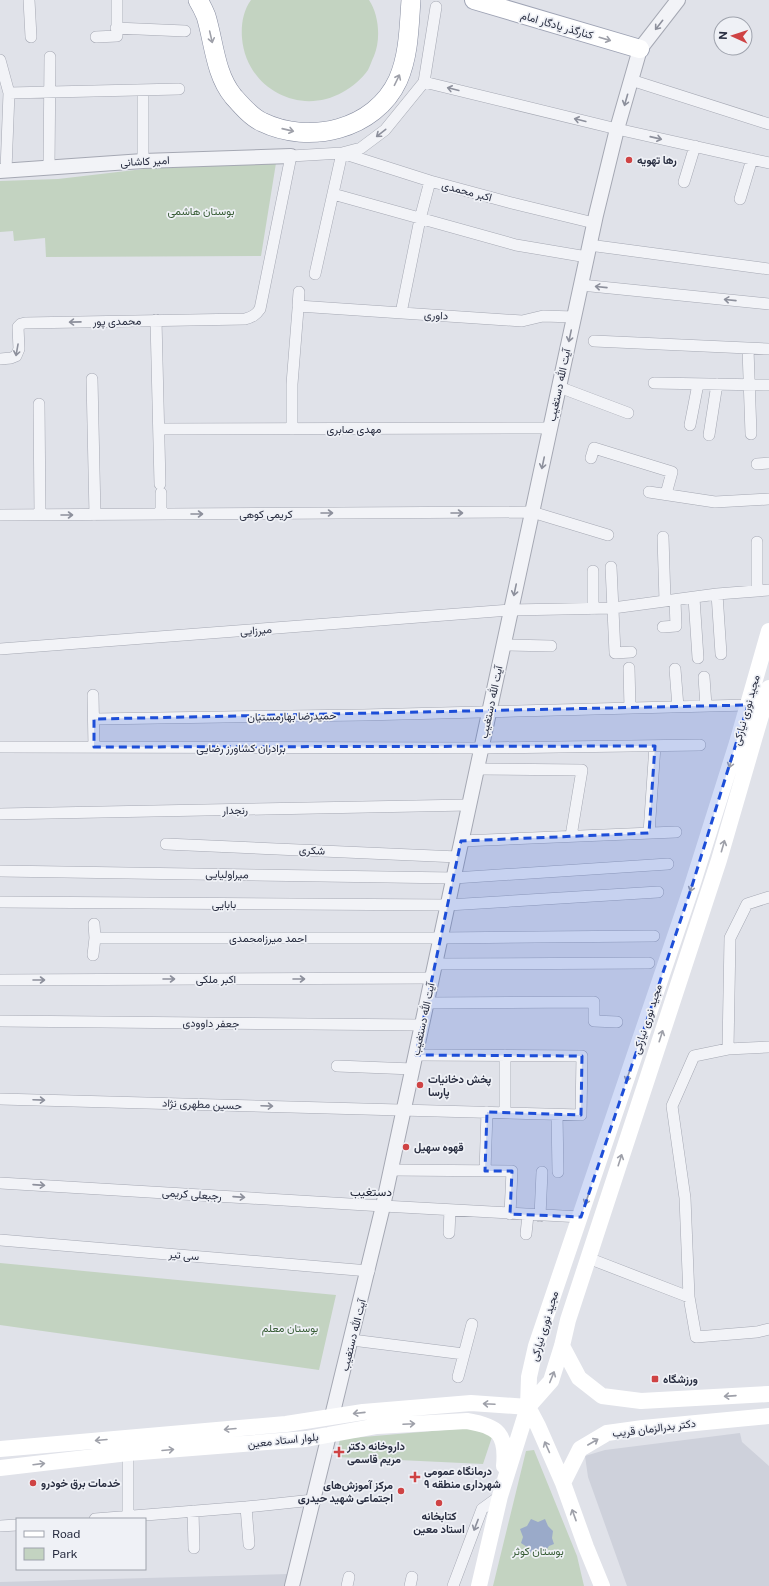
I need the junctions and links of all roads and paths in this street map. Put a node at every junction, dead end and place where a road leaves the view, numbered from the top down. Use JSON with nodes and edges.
{"nodes":[{"id":1,"x":29,"y":0,"type":"edge"},
{"id":2,"x":117,"y":0,"type":"edge"},
{"id":3,"x":198,"y":0,"type":"edge"},
{"id":4,"x":410,"y":0,"type":"edge"},
{"id":5,"x":474,"y":0,"type":"edge"},
{"id":6,"x":678,"y":0,"type":"edge"},
{"id":7,"x":436,"y":7,"type":"dead end"},
{"id":8,"x":116,"y":28,"type":"junction"},
{"id":9,"x":185,"y":31,"type":"dead end"},
{"id":10,"x":31,"y":37,"type":"dead end"},
{"id":11,"x":96,"y":37,"type":"dead end"},
{"id":12,"x":640,"y":49,"type":"junction"},
{"id":13,"x":50,"y":57,"type":"dead end"},
{"id":14,"x":0,"y":60,"type":"edge"},
{"id":15,"x":631,"y":80,"type":"junction"},
{"id":16,"x":424,"y":82,"type":"junction"},
{"id":17,"x":179,"y":89,"type":"dead end"},
{"id":18,"x":143,"y":90,"type":"junction"},
{"id":19,"x":51,"y":91,"type":"junction"},
{"id":20,"x":9,"y":93,"type":"junction"},
{"id":21,"x":4,"y":114,"type":"edge"},
{"id":22,"x":769,"y":124,"type":"edge"},
{"id":23,"x":617,"y":129,"type":"junction"},
{"id":24,"x":695,"y":146,"type":"junction"},
{"id":25,"x":342,"y":153,"type":"junction"},
{"id":26,"x":291,"y":156,"type":"junction"},
{"id":27,"x":752,"y":159,"type":"junction"},
{"id":28,"x":143,"y":161,"type":"junction"},
{"id":29,"x":769,"y":163,"type":"edge"},
{"id":30,"x":49,"y":168,"type":"junction"},
{"id":31,"x":3,"y":171,"type":"edge"},
{"id":32,"x":430,"y":181,"type":"junction"},
{"id":33,"x":684,"y":182,"type":"dead end"},
{"id":34,"x":333,"y":194,"type":"junction"},
{"id":35,"x":740,"y":200,"type":"dead end"},
{"id":36,"x":420,"y":219,"type":"junction"},
{"id":37,"x":594,"y":223,"type":"junction"},
{"id":38,"x":588,"y":251,"type":"junction"},
{"id":39,"x":769,"y":269,"type":"edge"},
{"id":40,"x":315,"y":274,"type":"dead end"},
{"id":41,"x":581,"y":285,"type":"junction"},
{"id":42,"x":299,"y":292,"type":"dead end"},
{"id":43,"x":769,"y":304,"type":"edge"},
{"id":44,"x":298,"y":308,"type":"junction"},
{"id":45,"x":401,"y":313,"type":"junction"},
{"id":46,"x":574,"y":317,"type":"junction"},
{"id":47,"x":156,"y":320,"type":"junction"},
{"id":48,"x":594,"y":341,"type":"dead end"},
{"id":49,"x":748,"y":348,"type":"junction"},
{"id":50,"x":769,"y":349,"type":"edge"},
{"id":51,"x":0,"y":359,"type":"edge"},
{"id":52,"x":92,"y":379,"type":"dead end"},
{"id":53,"x":654,"y":383,"type":"dead end"},
{"id":54,"x":698,"y":384,"type":"junction"},
{"id":55,"x":717,"y":384,"type":"junction"},
{"id":56,"x":749,"y":385,"type":"junction"},
{"id":57,"x":769,"y":385,"type":"edge"},
{"id":58,"x":559,"y":387,"type":"junction"},
{"id":59,"x":39,"y":404,"type":"dead end"},
{"id":60,"x":628,"y":412,"type":"dead end"},
{"id":61,"x":690,"y":424,"type":"dead end"},
{"id":62,"x":550,"y":428,"type":"junction"},
{"id":63,"x":159,"y":429,"type":"junction"},
{"id":64,"x":292,"y":429,"type":"junction"},
{"id":65,"x":750,"y":434,"type":"dead end"},
{"id":66,"x":709,"y":435,"type":"dead end"},
{"id":67,"x":591,"y":458,"type":"dead end"},
{"id":68,"x":769,"y":463,"type":"edge"},
{"id":69,"x":757,"y":464,"type":"dead end"},
{"id":70,"x":649,"y":492,"type":"dead end"},
{"id":71,"x":666,"y":494,"type":"junction"},
{"id":72,"x":769,"y":499,"type":"edge"},
{"id":73,"x":532,"y":512,"type":"junction"},
{"id":74,"x":161,"y":514,"type":"junction"},
{"id":75,"x":0,"y":515,"type":"edge"},
{"id":76,"x":40,"y":515,"type":"junction"},
{"id":77,"x":95,"y":515,"type":"junction"},
{"id":78,"x":608,"y":535,"type":"dead end"},
{"id":79,"x":663,"y":537,"type":"dead end"},
{"id":80,"x":757,"y":542,"type":"dead end"},
{"id":81,"x":611,"y":567,"type":"dead end"},
{"id":82,"x":593,"y":571,"type":"dead end"},
{"id":83,"x":769,"y":590,"type":"edge"},
{"id":84,"x":757,"y":591,"type":"junction"},
{"id":85,"x":717,"y":594,"type":"junction"},
{"id":86,"x":694,"y":598,"type":"junction"},
{"id":87,"x":670,"y":600,"type":"junction"},
{"id":88,"x":613,"y":608,"type":"junction"},
{"id":89,"x":593,"y":609,"type":"junction"},
{"id":90,"x":511,"y":610,"type":"junction"},
{"id":91,"x":663,"y":627,"type":"dead end"},
{"id":92,"x":769,"y":631,"type":"edge"},
{"id":93,"x":504,"y":645,"type":"junction"},
{"id":94,"x":551,"y":646,"type":"dead end"},
{"id":95,"x":0,"y":649,"type":"edge"},
{"id":96,"x":631,"y":652,"type":"dead end"},
{"id":97,"x":721,"y":654,"type":"dead end"},
{"id":98,"x":698,"y":658,"type":"dead end"},
{"id":99,"x":629,"y":668,"type":"dead end"},
{"id":100,"x":675,"y":669,"type":"dead end"},
{"id":101,"x":704,"y":677,"type":"dead end"},
{"id":102,"x":769,"y":688,"type":"edge"},
{"id":103,"x":93,"y":695,"type":"dead end"},
{"id":104,"x":748,"y":705,"type":"junction"},
{"id":105,"x":706,"y":706,"type":"junction"},
{"id":106,"x":678,"y":707,"type":"junction"},
{"id":107,"x":630,"y":708,"type":"junction"},
{"id":108,"x":763,"y":708,"type":"junction"},
{"id":109,"x":489,"y":712,"type":"junction"},
{"id":110,"x":94,"y":719,"type":"junction"},
{"id":111,"x":700,"y":745,"type":"dead end"},
{"id":112,"x":655,"y":746,"type":"junction"},
{"id":113,"x":0,"y":747,"type":"edge"},
{"id":114,"x":94,"y":747,"type":"junction"},
{"id":115,"x":482,"y":748,"type":"junction"},
{"id":116,"x":477,"y":770,"type":"junction"},
{"id":117,"x":469,"y":805,"type":"junction"},
{"id":118,"x":0,"y":814,"type":"edge"},
{"id":119,"x":676,"y":832,"type":"dead end"},
{"id":120,"x":650,"y":833,"type":"junction"},
{"id":121,"x":571,"y":836,"type":"junction"},
{"id":122,"x":461,"y":841,"type":"junction"},
{"id":123,"x":166,"y":844,"type":"dead end"},
{"id":124,"x":458,"y":857,"type":"junction"},
{"id":125,"x":668,"y":864,"type":"dead end"},
{"id":126,"x":0,"y":871,"type":"edge"},
{"id":127,"x":454,"y":878,"type":"junction"},
{"id":128,"x":658,"y":892,"type":"dead end"},
{"id":129,"x":769,"y":897,"type":"edge"},
{"id":130,"x":0,"y":902,"type":"edge"},
{"id":131,"x":448,"y":905,"type":"junction"},
{"id":132,"x":94,"y":924,"type":"dead end"},
{"id":133,"x":654,"y":936,"type":"dead end"},
{"id":134,"x":95,"y":938,"type":"junction"},
{"id":135,"x":441,"y":938,"type":"junction"},
{"id":136,"x":93,"y":956,"type":"dead end"},
{"id":137,"x":435,"y":964,"type":"junction"},
{"id":138,"x":649,"y":964,"type":"dead end"},
{"id":139,"x":432,"y":978,"type":"junction"},
{"id":140,"x":0,"y":980,"type":"edge"},
{"id":141,"x":427,"y":1003,"type":"junction"},
{"id":142,"x":0,"y":1021,"type":"edge"},
{"id":143,"x":617,"y":1022,"type":"dead end"},
{"id":144,"x":422,"y":1025,"type":"junction"},
{"id":145,"x":769,"y":1047,"type":"edge"},
{"id":146,"x":728,"y":1049,"type":"junction"},
{"id":147,"x":416,"y":1055,"type":"junction"},
{"id":148,"x":505,"y":1055,"type":"junction"},
{"id":149,"x":337,"y":1066,"type":"dead end"},
{"id":150,"x":413,"y":1069,"type":"junction"},
{"id":151,"x":0,"y":1099,"type":"edge"},
{"id":152,"x":404,"y":1110,"type":"junction"},
{"id":153,"x":487,"y":1112,"type":"junction"},
{"id":154,"x":505,"y":1113,"type":"junction"},
{"id":155,"x":558,"y":1115,"type":"junction"},
{"id":156,"x":391,"y":1170,"type":"junction"},
{"id":157,"x":485,"y":1171,"type":"junction"},
{"id":158,"x":542,"y":1172,"type":"dead end"},
{"id":159,"x":558,"y":1172,"type":"dead end"},
{"id":160,"x":0,"y":1182,"type":"edge"},
{"id":161,"x":383,"y":1206,"type":"junction"},
{"id":162,"x":450,"y":1210,"type":"junction"},
{"id":163,"x":510,"y":1214,"type":"junction"},
{"id":164,"x":528,"y":1215,"type":"junction"},
{"id":165,"x":540,"y":1216,"type":"junction"},
{"id":166,"x":581,"y":1217,"type":"junction"},
{"id":167,"x":449,"y":1233,"type":"dead end"},
{"id":168,"x":526,"y":1234,"type":"dead end"},
{"id":169,"x":0,"y":1240,"type":"edge"},
{"id":170,"x":588,"y":1258,"type":"junction"},
{"id":171,"x":369,"y":1270,"type":"junction"},
{"id":172,"x":689,"y":1297,"type":"junction"},
{"id":173,"x":472,"y":1324,"type":"dead end"},
{"id":174,"x":769,"y":1329,"type":"edge"},
{"id":175,"x":352,"y":1340,"type":"junction"},
{"id":176,"x":562,"y":1346,"type":"junction"},
{"id":177,"x":464,"y":1354,"type":"junction"},
{"id":178,"x":458,"y":1377,"type":"dead end"},
{"id":179,"x":769,"y":1394,"type":"edge"},
{"id":180,"x":641,"y":1402,"type":"junction"},
{"id":181,"x":528,"y":1407,"type":"junction"},
{"id":182,"x":332,"y":1416,"type":"junction"},
{"id":183,"x":769,"y":1416,"type":"edge"},
{"id":184,"x":643,"y":1428,"type":"junction"},
{"id":185,"x":329,"y":1435,"type":"junction"},
{"id":186,"x":0,"y":1449,"type":"edge"},
{"id":187,"x":128,"y":1454,"type":"junction"},
{"id":188,"x":0,"y":1468,"type":"edge"},
{"id":189,"x":563,"y":1483,"type":"junction"},
{"id":190,"x":500,"y":1496,"type":"junction"},
{"id":191,"x":313,"y":1500,"type":"junction"},
{"id":192,"x":246,"y":1507,"type":"junction"},
{"id":193,"x":193,"y":1511,"type":"junction"},
{"id":194,"x":128,"y":1518,"type":"edge"},
{"id":195,"x":16,"y":1525,"type":"edge"},
{"id":196,"x":0,"y":1526,"type":"edge"},
{"id":197,"x":249,"y":1544,"type":"dead end"},
{"id":198,"x":586,"y":1547,"type":"junction"},
{"id":199,"x":194,"y":1548,"type":"dead end"},
{"id":200,"x":292,"y":1586,"type":"edge"},
{"id":201,"x":453,"y":1586,"type":"edge"},
{"id":202,"x":479,"y":1586,"type":"edge"},
{"id":203,"x":593,"y":1586,"type":"edge"},
{"id":204,"x":602,"y":1586,"type":"edge"}],
"edges":[{"from":1,"to":10,"type":"street"},
{"from":2,"to":8,"type":"street"},
{"from":3,"to":4,"type":"highway","one_way":true},
{"from":5,"to":12,"type":"main road","name":"کنارگذر یادگار امام","one_way":true},
{"from":6,"to":12,"type":"street","name":"آیت الله دستغیب","one_way":true},
{"from":7,"to":16,"type":"street"},
{"from":8,"to":9,"type":"street"},
{"from":8,"to":11,"type":"street"},
{"from":12,"to":15,"type":"street","name":"آیت الله دستغیب"},
{"from":13,"to":19,"type":"street"},
{"from":14,"to":20,"type":"street"},
{"from":15,"to":22,"type":"street"},
{"from":15,"to":23,"type":"street","name":"آیت الله دستغیب","one_way":true},
{"from":23,"to":16,"type":"street","one_way":true},
{"from":16,"to":25,"type":"street","one_way":true},
{"from":17,"to":18,"type":"street"},
{"from":18,"to":19,"type":"street"},
{"from":18,"to":28,"type":"street"},
{"from":19,"to":20,"type":"street"},
{"from":19,"to":30,"type":"street"},
{"from":20,"to":21,"type":"street"},
{"from":21,"to":31,"type":"street"},
{"from":23,"to":24,"type":"street","one_way":true},
{"from":23,"to":37,"type":"street","name":"آیت الله دستغیب"},
{"from":24,"to":27,"type":"street"},
{"from":24,"to":33,"type":"street"},
{"from":25,"to":26,"type":"street"},
{"from":25,"to":32,"type":"street","name":"اکبر محمدی"},
{"from":25,"to":34,"type":"street"},
{"from":26,"to":28,"type":"street","name":"امیر کاشانی"},
{"from":26,"to":47,"type":"street","name":"محمدی پور"},
{"from":27,"to":29,"type":"street"},
{"from":27,"to":35,"type":"street"},
{"from":28,"to":30,"type":"street","name":"امیر کاشانی"},
{"from":30,"to":31,"type":"street","name":"امیر کاشانی"},
{"from":32,"to":36,"type":"street"},
{"from":32,"to":37,"type":"street","name":"اکبر محمدی"},
{"from":34,"to":36,"type":"street"},
{"from":34,"to":40,"type":"street"},
{"from":36,"to":38,"type":"street"},
{"from":36,"to":45,"type":"street"},
{"from":37,"to":38,"type":"street","name":"آیت الله دستغیب"},
{"from":38,"to":39,"type":"street"},
{"from":38,"to":41,"type":"street","name":"آیت الله دستغیب"},
{"from":43,"to":41,"type":"street","one_way":true},
{"from":41,"to":46,"type":"street","name":"آیت الله دستغیب"},
{"from":42,"to":44,"type":"street"},
{"from":44,"to":45,"type":"street","name":"داوری"},
{"from":44,"to":64,"type":"street"},
{"from":45,"to":46,"type":"street","name":"داوری"},
{"from":46,"to":58,"type":"street","name":"آیت الله دستغیب","one_way":true},
{"from":47,"to":51,"type":"street","name":"محمدی پور","one_way":true},
{"from":47,"to":63,"type":"street"},
{"from":48,"to":49,"type":"street"},
{"from":49,"to":50,"type":"street"},
{"from":49,"to":56,"type":"street"},
{"from":52,"to":77,"type":"street"},
{"from":53,"to":54,"type":"street"},
{"from":54,"to":55,"type":"street"},
{"from":54,"to":61,"type":"street"},
{"from":55,"to":56,"type":"street"},
{"from":55,"to":66,"type":"street"},
{"from":56,"to":57,"type":"street"},
{"from":56,"to":65,"type":"street"},
{"from":58,"to":60,"type":"street"},
{"from":58,"to":62,"type":"street","name":"آیت الله دستغیب"},
{"from":59,"to":76,"type":"street"},
{"from":62,"to":64,"type":"street","name":"مهدی صابری"},
{"from":62,"to":73,"type":"street","name":"آیت الله دستغیب","one_way":true},
{"from":63,"to":64,"type":"street","name":"مهدی صابری"},
{"from":63,"to":74,"type":"street"},
{"from":67,"to":71,"type":"street"},
{"from":68,"to":69,"type":"street"},
{"from":70,"to":71,"type":"street"},
{"from":71,"to":72,"type":"street"},
{"from":74,"to":73,"type":"street","name":"کریمی کوهی","one_way":true},
{"from":73,"to":78,"type":"street","name":"کریمی کوهی"},
{"from":73,"to":90,"type":"street","name":"آیت الله دستغیب","one_way":true},
{"from":74,"to":77,"type":"street","name":"کریمی کوهی"},
{"from":75,"to":76,"type":"street","name":"کریمی کوهی"},
{"from":76,"to":77,"type":"street","name":"کریمی کوهی","one_way":true},
{"from":79,"to":87,"type":"street"},
{"from":80,"to":84,"type":"street"},
{"from":81,"to":88,"type":"street"},
{"from":82,"to":89,"type":"street"},
{"from":83,"to":84,"type":"street","name":"میرزایی"},
{"from":84,"to":85,"type":"street","name":"میرزایی"},
{"from":85,"to":86,"type":"street","name":"میرزایی"},
{"from":85,"to":97,"type":"street"},
{"from":86,"to":87,"type":"street","name":"میرزایی"},
{"from":86,"to":98,"type":"street"},
{"from":87,"to":88,"type":"street","name":"میرزایی"},
{"from":87,"to":91,"type":"street"},
{"from":88,"to":89,"type":"street","name":"میرزایی"},
{"from":88,"to":96,"type":"street"},
{"from":89,"to":90,"type":"street","name":"میرزایی"},
{"from":90,"to":93,"type":"street","name":"آیت الله دستغیب"},
{"from":90,"to":95,"type":"street","name":"میرزایی"},
{"from":92,"to":104,"type":"main road","name":"مجید نوری نیارکی"},
{"from":93,"to":94,"type":"street"},
{"from":93,"to":109,"type":"street","name":"آیت الله دستغیب"},
{"from":99,"to":107,"type":"street"},
{"from":100,"to":106,"type":"street"},
{"from":101,"to":105,"type":"street"},
{"from":102,"to":108,"type":"main road","name":"مجید نوری نیارکی"},
{"from":103,"to":110,"type":"street"},
{"from":104,"to":105,"type":"street","name":"حمیدرضا بهارمستیان"},
{"from":104,"to":108,"type":"main road"},
{"from":104,"to":166,"type":"main road","name":"مجید نوری نیارکی","one_way":true},
{"from":105,"to":106,"type":"street","name":"حمیدرضا بهارمستیان"},
{"from":106,"to":107,"type":"street","name":"حمیدرضا بهارمستیان"},
{"from":107,"to":109,"type":"street","name":"حمیدرضا بهارمستیان"},
{"from":170,"to":108,"type":"main road","name":"مجید نوری نیارکی","one_way":true},
{"from":109,"to":110,"type":"street","name":"حمیدرضا بهارمستیان"},
{"from":109,"to":115,"type":"street","name":"آیت الله دستغیب"},
{"from":110,"to":114,"type":"street"},
{"from":111,"to":112,"type":"street","name":"برادران کشاورز رضایی"},
{"from":112,"to":115,"type":"street","name":"برادران کشاورز رضایی"},
{"from":112,"to":120,"type":"street"},
{"from":113,"to":114,"type":"street","name":"برادران کشاورز رضایی"},
{"from":114,"to":115,"type":"street","name":"برادران کشاورز رضایی"},
{"from":115,"to":116,"type":"street","name":"آیت الله دستغیب"},
{"from":116,"to":117,"type":"street","name":"آیت الله دستغیب"},
{"from":116,"to":121,"type":"street"},
{"from":117,"to":118,"type":"street","name":"رنجدار"},
{"from":117,"to":122,"type":"street","name":"آیت الله دستغیب"},
{"from":119,"to":120,"type":"street"},
{"from":120,"to":121,"type":"street"},
{"from":121,"to":122,"type":"street"},
{"from":122,"to":124,"type":"street","name":"آیت الله دستغیب"},
{"from":123,"to":124,"type":"street","name":"شکری"},
{"from":124,"to":127,"type":"street","name":"آیت الله دستغیب"},
{"from":125,"to":127,"type":"street","name":"میراولیایی"},
{"from":126,"to":127,"type":"street","name":"میراولیایی"},
{"from":127,"to":131,"type":"street","name":"آیت الله دستغیب"},
{"from":128,"to":131,"type":"street","name":"بابایی"},
{"from":129,"to":146,"type":"street"},
{"from":130,"to":131,"type":"street","name":"بابایی"},
{"from":131,"to":135,"type":"street","name":"آیت الله دستغیب"},
{"from":132,"to":134,"type":"street"},
{"from":133,"to":135,"type":"street","name":"احمد میرزامحمدی"},
{"from":134,"to":135,"type":"street","name":"احمد میرزامحمدی"},
{"from":134,"to":136,"type":"street"},
{"from":135,"to":137,"type":"street","name":"آیت الله دستغیب"},
{"from":137,"to":138,"type":"street"},
{"from":137,"to":139,"type":"street","name":"آیت الله دستغیب"},
{"from":140,"to":139,"type":"street","name":"اکبر ملکی","one_way":true},
{"from":139,"to":141,"type":"street","name":"آیت الله دستغیب"},
{"from":141,"to":143,"type":"street"},
{"from":141,"to":144,"type":"street","name":"آیت الله دستغیب"},
{"from":142,"to":144,"type":"street","name":"جعفر داوودی"},
{"from":144,"to":147,"type":"street","name":"آیت الله دستغیب"},
{"from":145,"to":146,"type":"street"},
{"from":146,"to":172,"type":"street"},
{"from":147,"to":148,"type":"street"},
{"from":147,"to":150,"type":"street","name":"آیت الله دستغیب"},
{"from":148,"to":154,"type":"street"},
{"from":148,"to":155,"type":"street","name":"حسین مطهری نژاد"},
{"from":149,"to":150,"type":"street"},
{"from":150,"to":152,"type":"street","name":"آیت الله دستغیب"},
{"from":151,"to":152,"type":"street","name":"حسین مطهری نژاد","one_way":true},
{"from":152,"to":153,"type":"street","name":"حسین مطهری نژاد"},
{"from":152,"to":156,"type":"street","name":"آیت الله دستغیب"},
{"from":153,"to":154,"type":"street","name":"حسین مطهری نژاد"},
{"from":153,"to":157,"type":"street"},
{"from":154,"to":155,"type":"street","name":"حسین مطهری نژاد"},
{"from":155,"to":159,"type":"street"},
{"from":156,"to":157,"type":"street"},
{"from":156,"to":161,"type":"street","name":"آیت الله دستغیب"},
{"from":157,"to":163,"type":"street"},
{"from":158,"to":165,"type":"street"},
{"from":160,"to":161,"type":"street","name":"رجبعلی کریمی","one_way":true},
{"from":161,"to":162,"type":"street","name":"رجبعلی کریمی"},
{"from":161,"to":171,"type":"street","name":"آیت الله دستغیب"},
{"from":162,"to":163,"type":"street","name":"رجبعلی کریمی"},
{"from":162,"to":167,"type":"street"},
{"from":163,"to":164,"type":"street","name":"رجبعلی کریمی"},
{"from":164,"to":165,"type":"street","name":"رجبعلی کریمی"},
{"from":164,"to":168,"type":"street"},
{"from":165,"to":166,"type":"street","name":"رجبعلی کریمی"},
{"from":166,"to":181,"type":"main road","name":"مجید نوری نیارکی"},
{"from":169,"to":171,"type":"street","name":"سی تیر"},
{"from":170,"to":172,"type":"street"},
{"from":170,"to":176,"type":"main road","name":"مجید نوری نیارکی"},
{"from":171,"to":175,"type":"street","name":"آیت الله دستغیب"},
{"from":172,"to":174,"type":"street"},
{"from":173,"to":177,"type":"street"},
{"from":175,"to":177,"type":"street"},
{"from":175,"to":182,"type":"street","name":"آیت الله دستغیب"},
{"from":176,"to":180,"type":"main road"},
{"from":181,"to":176,"type":"main road","name":"مجید نوری نیارکی","one_way":true},
{"from":177,"to":178,"type":"street"},
{"from":179,"to":180,"type":"main road","one_way":true},
{"from":180,"to":184,"type":"main road"},
{"from":181,"to":182,"type":"main road","name":"بلوار استاد معین","one_way":true},
{"from":189,"to":181,"type":"main road","one_way":true},
{"from":181,"to":190,"type":"main road","name":"مجید نوری نیارکی"},
{"from":182,"to":186,"type":"main road","name":"بلوار استاد معین","one_way":true},
{"from":183,"to":184,"type":"main road","name":"دکتر بدرالزمان قریب"},
{"from":189,"to":184,"type":"main road","name":"دکتر بدرالزمان قریب","one_way":true},
{"from":187,"to":185,"type":"main road","name":"بلوار استاد معین","one_way":true},
{"from":185,"to":190,"type":"main road","name":"بلوار استاد معین","one_way":true},
{"from":185,"to":191,"type":"street"},
{"from":188,"to":187,"type":"main road","name":"بلوار استاد معین","one_way":true},
{"from":187,"to":194,"type":"street"},
{"from":198,"to":189,"type":"main road","one_way":true},
{"from":190,"to":201,"type":"street","one_way":true},
{"from":190,"to":202,"type":"main road","name":"مجید نوری نیارکی"},
{"from":191,"to":192,"type":"street"},
{"from":191,"to":200,"type":"street"},
{"from":192,"to":193,"type":"street"},
{"from":192,"to":197,"type":"street"},
{"from":193,"to":194,"type":"street"},
{"from":193,"to":199,"type":"street"},
{"from":195,"to":196,"type":"street"},
{"from":198,"to":203,"type":"main road"},
{"from":198,"to":204,"type":"main road"}]}
